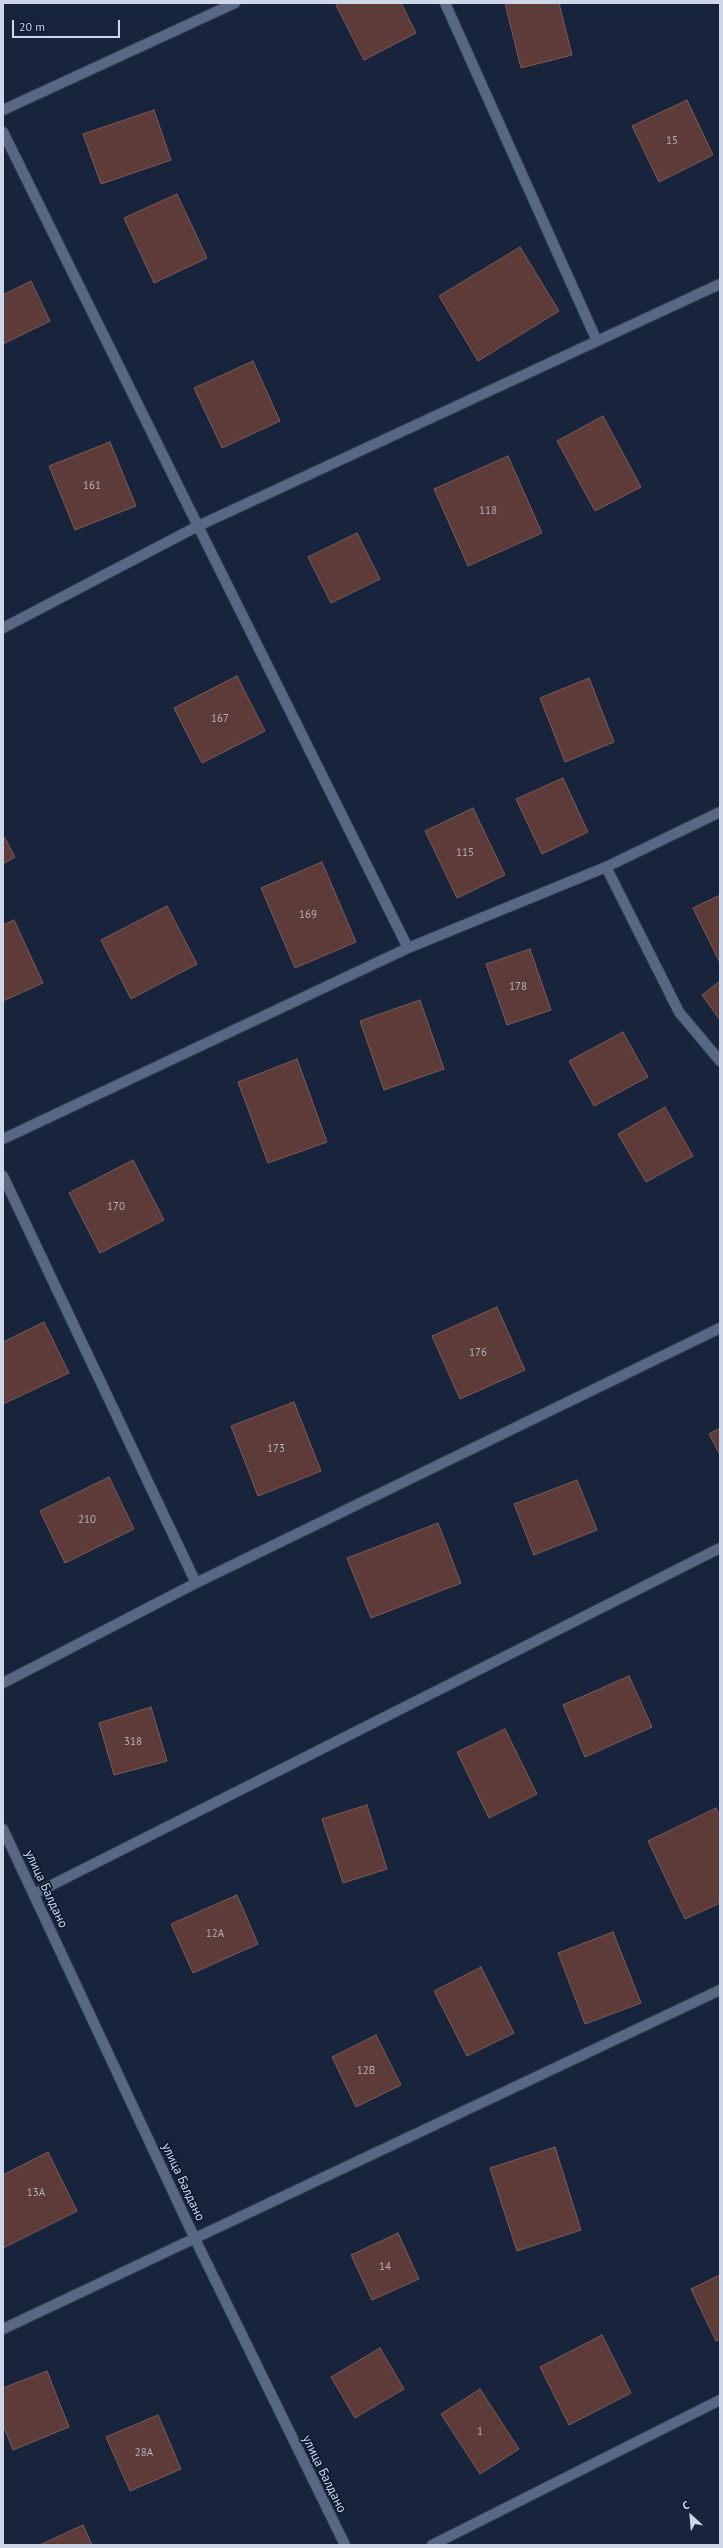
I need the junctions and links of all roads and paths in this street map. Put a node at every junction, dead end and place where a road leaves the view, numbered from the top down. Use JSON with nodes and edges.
{"nodes":[{"id":1,"x":235,"y":3,"type":"edge"},
{"id":2,"x":445,"y":3,"type":"edge"},
{"id":3,"x":3,"y":110,"type":"edge"},
{"id":4,"x":3,"y":132,"type":"edge"},
{"id":5,"x":720,"y":284,"type":"edge"},
{"id":6,"x":597,"y":341,"type":"junction"},
{"id":7,"x":198,"y":526,"type":"junction"},
{"id":8,"x":3,"y":628,"type":"edge"},
{"id":9,"x":720,"y":812,"type":"edge"},
{"id":10,"x":606,"y":867,"type":"junction"},
{"id":11,"x":408,"y":948,"type":"junction"},
{"id":12,"x":720,"y":1061,"type":"edge"},
{"id":13,"x":3,"y":1139,"type":"edge"},
{"id":14,"x":3,"y":1176,"type":"edge"},
{"id":15,"x":720,"y":1328,"type":"edge"},
{"id":16,"x":720,"y":1548,"type":"edge"},
{"id":17,"x":196,"y":1583,"type":"junction"},
{"id":18,"x":3,"y":1683,"type":"edge"},
{"id":19,"x":3,"y":1829,"type":"edge"},
{"id":20,"x":34,"y":1894,"type":"junction"},
{"id":21,"x":720,"y":1990,"type":"edge"},
{"id":22,"x":195,"y":2239,"type":"junction"},
{"id":23,"x":3,"y":2330,"type":"edge"},
{"id":24,"x":720,"y":2400,"type":"edge"},
{"id":25,"x":345,"y":2545,"type":"edge"},
{"id":26,"x":432,"y":2545,"type":"edge"}],
"edges":[{"from":1,"to":3,"type":"street"},
{"from":2,"to":6,"type":"street"},
{"from":4,"to":7,"type":"street"},
{"from":5,"to":6,"type":"street"},
{"from":6,"to":7,"type":"street"},
{"from":7,"to":8,"type":"street"},
{"from":7,"to":11,"type":"street"},
{"from":9,"to":10,"type":"street"},
{"from":10,"to":11,"type":"street"},
{"from":10,"to":12,"type":"street"},
{"from":11,"to":13,"type":"street"},
{"from":14,"to":17,"type":"street"},
{"from":15,"to":17,"type":"street"},
{"from":16,"to":20,"type":"street"},
{"from":17,"to":18,"type":"street"},
{"from":19,"to":20,"type":"street","name":"улица Балдано"},
{"from":20,"to":22,"type":"street","name":"улица Балдано"},
{"from":21,"to":22,"type":"street"},
{"from":22,"to":23,"type":"street"},
{"from":22,"to":25,"type":"street","name":"улица Балдано"},
{"from":24,"to":26,"type":"street"}]}
